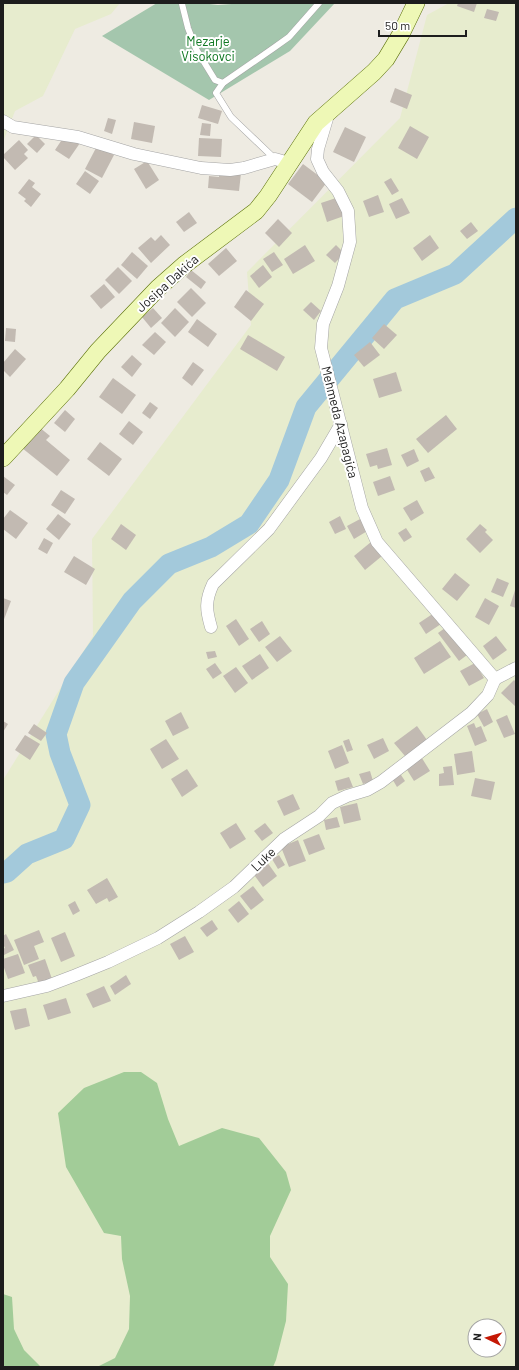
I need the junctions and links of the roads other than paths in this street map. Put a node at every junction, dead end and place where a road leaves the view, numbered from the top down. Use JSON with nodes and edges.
{"nodes":[{"id":1,"x":318,"y":3,"type":"edge"},
{"id":2,"x":416,"y":3,"type":"edge"},
{"id":3,"x":182,"y":4,"type":"dead end"},
{"id":4,"x":222,"y":83,"type":"junction"},
{"id":5,"x":330,"y":111,"type":"junction"},
{"id":6,"x":3,"y":122,"type":"edge"},
{"id":7,"x":282,"y":161,"type":"junction"},
{"id":8,"x":341,"y":424,"type":"junction"},
{"id":9,"x":3,"y":458,"type":"edge"},
{"id":10,"x":211,"y":627,"type":"dead end"},
{"id":11,"x":516,"y":668,"type":"edge"},
{"id":12,"x":495,"y":679,"type":"junction"},
{"id":13,"x":3,"y":996,"type":"edge"}],
"edges":[{"from":1,"to":4,"type":"lane"},
{"from":2,"to":5,"type":"main road","name":"Josipa Dakića"},
{"from":3,"to":4,"type":"lane"},
{"from":4,"to":7,"type":"lane"},
{"from":5,"to":7,"type":"main road","name":"Josipa Dakića"},
{"from":5,"to":8,"type":"street","name":"Mehmeda Azapagića"},
{"from":6,"to":7,"type":"street"},
{"from":7,"to":9,"type":"main road","name":"Josipa Dakića"},
{"from":8,"to":10,"type":"street"},
{"from":8,"to":12,"type":"street","name":"Mehmeda Azapagića"},
{"from":11,"to":12,"type":"street"},
{"from":12,"to":13,"type":"street","name":"Luke"}]}
